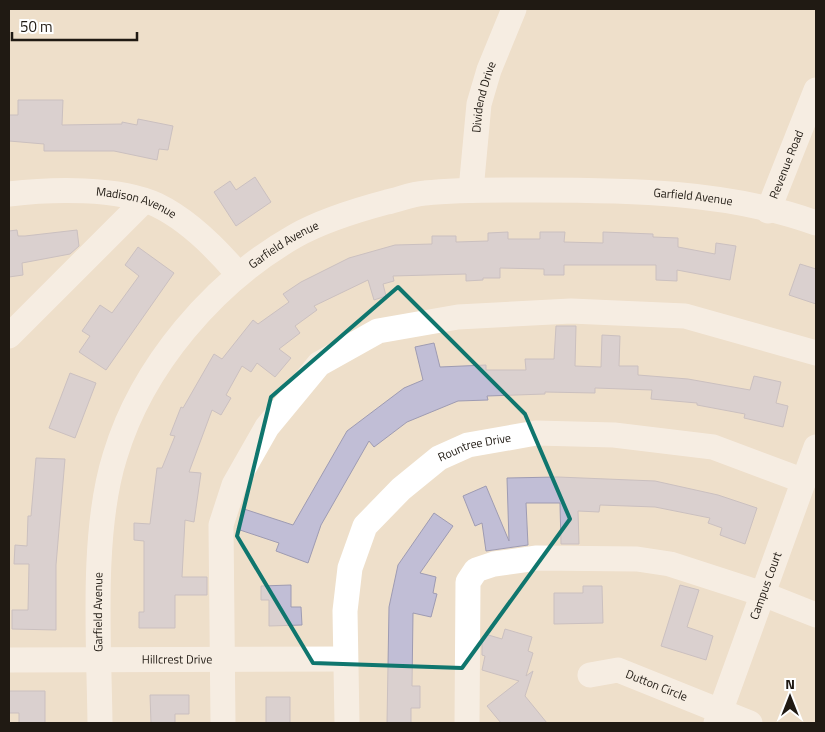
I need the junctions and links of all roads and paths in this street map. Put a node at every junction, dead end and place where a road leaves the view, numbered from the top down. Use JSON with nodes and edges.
{"nodes":[{"id":1,"x":514,"y":9,"type":"edge"},
{"id":2,"x":816,"y":90,"type":"edge"},
{"id":3,"x":471,"y":190,"type":"junction"},
{"id":4,"x":9,"y":194,"type":"edge"},
{"id":5,"x":143,"y":202,"type":"junction"},
{"id":6,"x":768,"y":210,"type":"junction"},
{"id":7,"x":816,"y":223,"type":"edge"},
{"id":8,"x":238,"y":274,"type":"junction"},
{"id":9,"x":9,"y":336,"type":"edge"},
{"id":10,"x":816,"y":353,"type":"edge"},
{"id":11,"x":816,"y":447,"type":"edge"},
{"id":12,"x":804,"y":481,"type":"junction"},
{"id":13,"x":763,"y":594,"type":"junction"},
{"id":14,"x":816,"y":615,"type":"edge"},
{"id":15,"x":222,"y":659,"type":"junction"},
{"id":16,"x":345,"y":659,"type":"junction"},
{"id":17,"x":9,"y":660,"type":"edge"},
{"id":18,"x":100,"y":660,"type":"junction"},
{"id":19,"x":590,"y":675,"type":"dead end"},
{"id":20,"x":718,"y":718,"type":"edge"},
{"id":21,"x":100,"y":723,"type":"edge"},
{"id":22,"x":223,"y":723,"type":"edge"},
{"id":23,"x":347,"y":723,"type":"edge"},
{"id":24,"x":467,"y":723,"type":"edge"},
{"id":25,"x":750,"y":723,"type":"edge"}],
"edges":[{"from":1,"to":3,"type":"street","name":"Dividend Drive"},
{"from":2,"to":6,"type":"street","name":"Revenue Road"},
{"from":3,"to":6,"type":"street","name":"Garfield Avenue"},
{"from":3,"to":8,"type":"street","name":"Garfield Avenue"},
{"from":4,"to":5,"type":"street","name":"Madison Avenue"},
{"from":5,"to":8,"type":"street","name":"Madison Avenue"},
{"from":5,"to":9,"type":"street"},
{"from":6,"to":7,"type":"street","name":"Garfield Avenue"},
{"from":8,"to":18,"type":"street","name":"Garfield Avenue"},
{"from":10,"to":15,"type":"street"},
{"from":11,"to":12,"type":"street","name":"Campus Court"},
{"from":12,"to":13,"type":"street","name":"Campus Court"},
{"from":12,"to":16,"type":"street","name":"Rountree Drive"},
{"from":13,"to":14,"type":"street"},
{"from":13,"to":20,"type":"street","name":"Campus Court"},
{"from":13,"to":24,"type":"street"},
{"from":15,"to":16,"type":"street","name":"Hillcrest Drive"},
{"from":15,"to":18,"type":"street","name":"Hillcrest Drive"},
{"from":15,"to":22,"type":"street"},
{"from":16,"to":23,"type":"street","name":"Rountree Drive"},
{"from":17,"to":18,"type":"street","name":"Hillcrest Drive"},
{"from":18,"to":21,"type":"street","name":"Garfield Avenue"},
{"from":19,"to":20,"type":"street","name":"Dutton Circle"},
{"from":20,"to":25,"type":"street","name":"Dutton Circle"}]}
